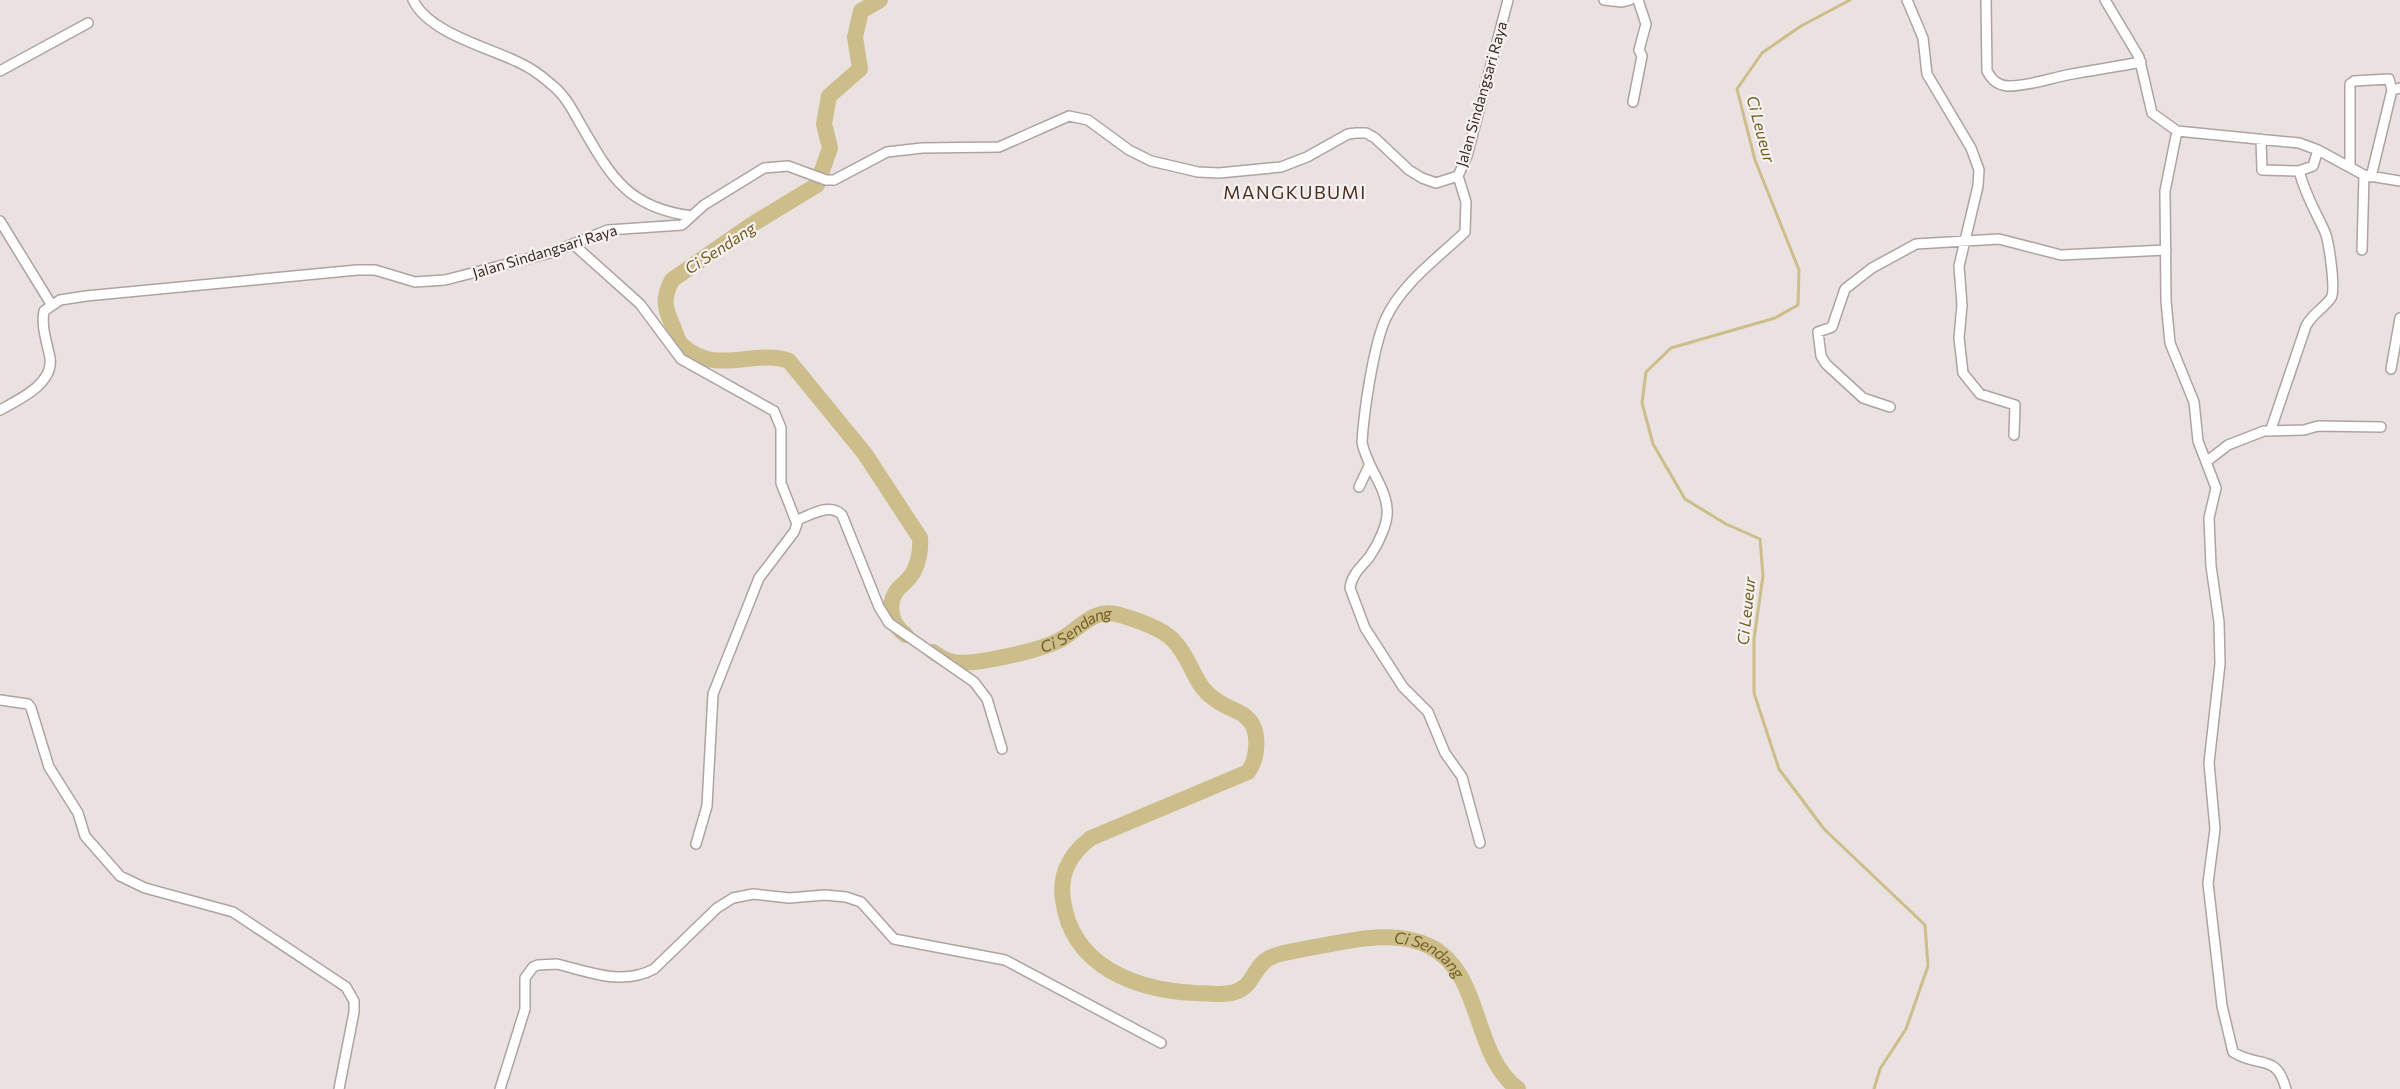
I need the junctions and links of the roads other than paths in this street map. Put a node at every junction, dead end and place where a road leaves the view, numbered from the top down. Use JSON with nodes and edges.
{"nodes":[{"id":1,"x":413,"y":0,"type":"edge"},
{"id":2,"x":1508,"y":0,"type":"edge"},
{"id":3,"x":1604,"y":0,"type":"edge"},
{"id":4,"x":1630,"y":0,"type":"edge"},
{"id":5,"x":1638,"y":0,"type":"edge"},
{"id":6,"x":1907,"y":0,"type":"edge"},
{"id":7,"x":1986,"y":0,"type":"edge"},
{"id":8,"x":2105,"y":0,"type":"edge"},
{"id":9,"x":88,"y":23,"type":"dead end"},
{"id":10,"x":2141,"y":62,"type":"junction"},
{"id":11,"x":0,"y":72,"type":"edge"},
{"id":12,"x":2396,"y":89,"type":"edge"},
{"id":13,"x":1633,"y":102,"type":"dead end"},
{"id":14,"x":2177,"y":130,"type":"junction"},
{"id":15,"x":2261,"y":139,"type":"junction"},
{"id":16,"x":2318,"y":150,"type":"junction"},
{"id":17,"x":2350,"y":165,"type":"junction"},
{"id":18,"x":2300,"y":171,"type":"junction"},
{"id":19,"x":1458,"y":176,"type":"junction"},
{"id":20,"x":2368,"y":176,"type":"junction"},
{"id":21,"x":2400,"y":180,"type":"edge"},
{"id":22,"x":692,"y":216,"type":"junction"},
{"id":23,"x":0,"y":221,"type":"edge"},
{"id":24,"x":1964,"y":241,"type":"junction"},
{"id":25,"x":573,"y":244,"type":"junction"},
{"id":26,"x":2166,"y":250,"type":"junction"},
{"id":27,"x":2362,"y":250,"type":"dead end"},
{"id":28,"x":51,"y":304,"type":"junction"},
{"id":29,"x":2400,"y":318,"type":"edge"},
{"id":30,"x":2391,"y":369,"type":"dead end"},
{"id":31,"x":1890,"y":407,"type":"dead end"},
{"id":32,"x":0,"y":410,"type":"edge"},
{"id":33,"x":2381,"y":427,"type":"dead end"},
{"id":34,"x":2271,"y":429,"type":"junction"},
{"id":35,"x":2014,"y":435,"type":"dead end"},
{"id":36,"x":2206,"y":462,"type":"junction"},
{"id":37,"x":1369,"y":466,"type":"junction"},
{"id":38,"x":1359,"y":487,"type":"dead end"},
{"id":39,"x":797,"y":520,"type":"junction"},
{"id":40,"x":0,"y":700,"type":"edge"},
{"id":41,"x":1002,"y":749,"type":"dead end"},
{"id":42,"x":1480,"y":843,"type":"dead end"},
{"id":43,"x":696,"y":844,"type":"dead end"},
{"id":44,"x":1161,"y":1043,"type":"dead end"},
{"id":45,"x":339,"y":1089,"type":"edge"},
{"id":46,"x":500,"y":1089,"type":"edge"},
{"id":47,"x":2286,"y":1089,"type":"edge"}],
"edges":[{"from":1,"to":22,"type":"street"},
{"from":2,"to":19,"type":"street","name":"Jalan Sindangsari Raya"},
{"from":3,"to":4,"type":"street"},
{"from":5,"to":13,"type":"street"},
{"from":6,"to":24,"type":"street"},
{"from":7,"to":10,"type":"street"},
{"from":8,"to":10,"type":"street"},
{"from":9,"to":11,"type":"street"},
{"from":10,"to":14,"type":"street"},
{"from":12,"to":17,"type":"street"},
{"from":12,"to":20,"type":"street"},
{"from":14,"to":15,"type":"street"},
{"from":14,"to":26,"type":"street"},
{"from":15,"to":16,"type":"street"},
{"from":15,"to":18,"type":"street"},
{"from":16,"to":17,"type":"street"},
{"from":16,"to":18,"type":"street"},
{"from":17,"to":20,"type":"street"},
{"from":18,"to":34,"type":"street"},
{"from":19,"to":22,"type":"street","name":"Jalan Sindangsari Raya"},
{"from":19,"to":37,"type":"street"},
{"from":20,"to":21,"type":"street"},
{"from":20,"to":27,"type":"street"},
{"from":22,"to":25,"type":"street","name":"Jalan Sindangsari Raya"},
{"from":23,"to":28,"type":"street"},
{"from":24,"to":26,"type":"street"},
{"from":24,"to":31,"type":"street"},
{"from":24,"to":35,"type":"street"},
{"from":25,"to":28,"type":"street","name":"Jalan Sindangsari Raya"},
{"from":25,"to":39,"type":"street"},
{"from":26,"to":36,"type":"street"},
{"from":28,"to":32,"type":"street"},
{"from":29,"to":30,"type":"street"},
{"from":33,"to":34,"type":"street"},
{"from":34,"to":36,"type":"street"},
{"from":36,"to":47,"type":"street"},
{"from":37,"to":38,"type":"street"},
{"from":37,"to":42,"type":"street"},
{"from":39,"to":41,"type":"street"},
{"from":39,"to":43,"type":"street"},
{"from":40,"to":45,"type":"street"},
{"from":44,"to":46,"type":"street"}]}
